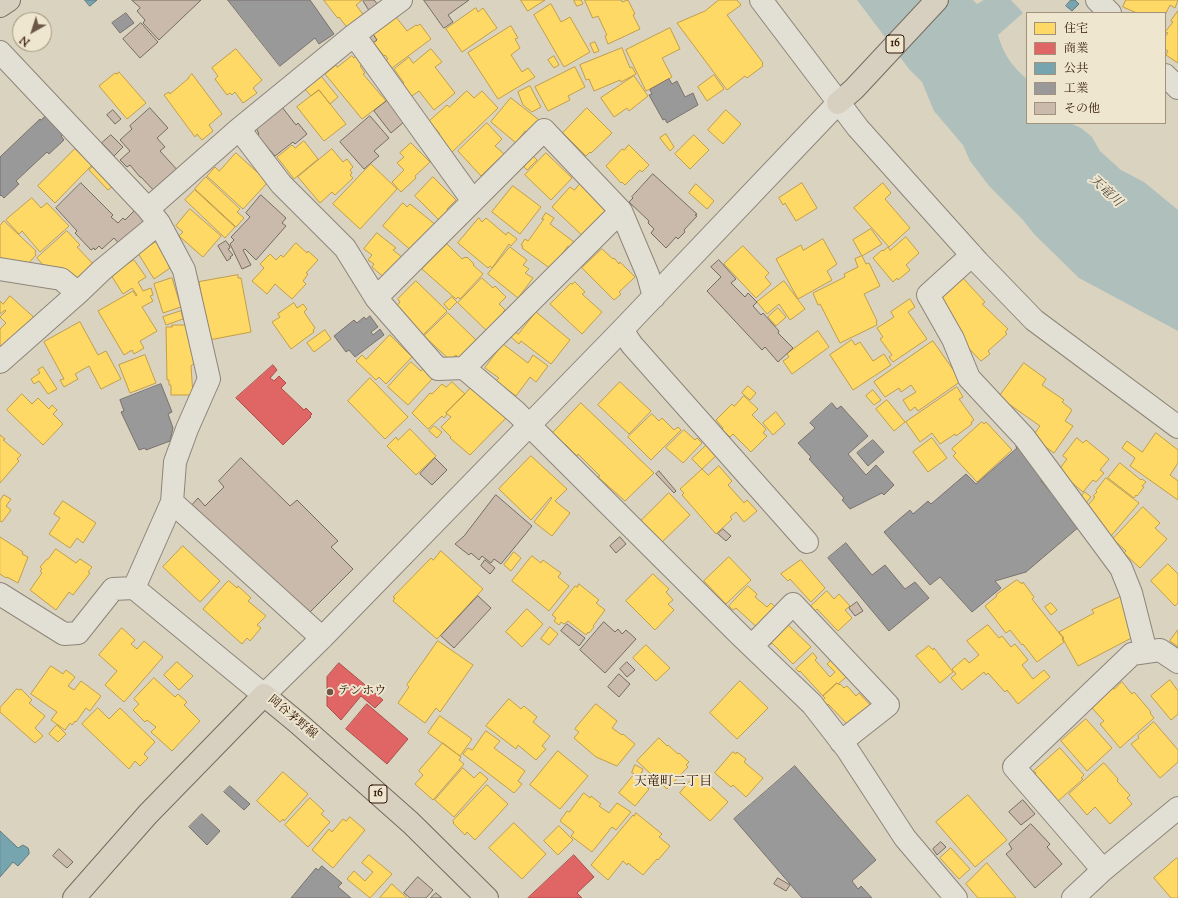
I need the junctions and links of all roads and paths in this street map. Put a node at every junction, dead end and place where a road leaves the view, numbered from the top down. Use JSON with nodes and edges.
{"nodes":[{"id":1,"x":9,"y":0,"type":"edge"},
{"id":2,"x":401,"y":0,"type":"edge"},
{"id":3,"x":761,"y":0,"type":"edge"},
{"id":4,"x":937,"y":0,"type":"edge"},
{"id":5,"x":0,"y":6,"type":"edge"},
{"id":6,"x":354,"y":35,"type":"junction"},
{"id":7,"x":0,"y":52,"type":"edge"},
{"id":8,"x":1166,"y":75,"type":"edge"},
{"id":9,"x":1178,"y":88,"type":"edge"},
{"id":10,"x":846,"y":96,"type":"junction"},
{"id":11,"x":239,"y":129,"type":"junction"},
{"id":12,"x":473,"y":201,"type":"junction"},
{"id":13,"x":621,"y":211,"type":"junction"},
{"id":14,"x":153,"y":216,"type":"junction"},
{"id":15,"x":972,"y":255,"type":"junction"},
{"id":16,"x":0,"y":269,"type":"edge"},
{"id":17,"x":78,"y":293,"type":"junction"},
{"id":18,"x":654,"y":297,"type":"junction"},
{"id":19,"x":376,"y":298,"type":"junction"},
{"id":20,"x":622,"y":330,"type":"junction"},
{"id":21,"x":0,"y":362,"type":"edge"},
{"id":22,"x":464,"y":368,"type":"junction"},
{"id":23,"x":529,"y":426,"type":"junction"},
{"id":24,"x":1178,"y":427,"type":"edge"},
{"id":25,"x":172,"y":502,"type":"junction"},
{"id":26,"x":807,"y":542,"type":"dead end"},
{"id":27,"x":134,"y":588,"type":"junction"},
{"id":28,"x":0,"y":594,"type":"edge"},
{"id":29,"x":322,"y":638,"type":"junction"},
{"id":30,"x":752,"y":646,"type":"junction"},
{"id":31,"x":1146,"y":652,"type":"junction"},
{"id":32,"x":1178,"y":662,"type":"edge"},
{"id":33,"x":264,"y":695,"type":"junction"},
{"id":34,"x":841,"y":742,"type":"junction"},
{"id":35,"x":1178,"y":808,"type":"edge"},
{"id":36,"x":1103,"y":870,"type":"junction"},
{"id":37,"x":74,"y":898,"type":"edge"},
{"id":38,"x":487,"y":898,"type":"edge"},
{"id":39,"x":956,"y":898,"type":"edge"},
{"id":40,"x":1072,"y":898,"type":"edge"}],
"edges":[{"from":1,"to":5,"type":"main road"},
{"from":2,"to":6,"type":"street"},
{"from":3,"to":10,"type":"street"},
{"from":4,"to":10,"type":"main road","number":"16"},
{"from":6,"to":11,"type":"street"},
{"from":6,"to":12,"type":"street"},
{"from":7,"to":14,"type":"street"},
{"from":8,"to":9,"type":"street"},
{"from":10,"to":15,"type":"street"},
{"from":10,"to":18,"type":"street"},
{"from":11,"to":14,"type":"street"},
{"from":11,"to":19,"type":"street"},
{"from":12,"to":13,"type":"street"},
{"from":12,"to":19,"type":"street"},
{"from":13,"to":18,"type":"street"},
{"from":13,"to":22,"type":"street"},
{"from":14,"to":17,"type":"street"},
{"from":14,"to":25,"type":"street"},
{"from":15,"to":24,"type":"street"},
{"from":15,"to":31,"type":"street"},
{"from":16,"to":17,"type":"street"},
{"from":17,"to":21,"type":"street"},
{"from":18,"to":20,"type":"street"},
{"from":19,"to":22,"type":"street"},
{"from":20,"to":23,"type":"street"},
{"from":20,"to":26,"type":"street"},
{"from":22,"to":23,"type":"street"},
{"from":23,"to":29,"type":"street"},
{"from":23,"to":30,"type":"street"},
{"from":25,"to":27,"type":"street"},
{"from":25,"to":29,"type":"street"},
{"from":27,"to":28,"type":"street"},
{"from":27,"to":33,"type":"street"},
{"from":29,"to":33,"type":"street"},
{"from":30,"to":34,"type":"street"},
{"from":30,"to":34,"type":"street"},
{"from":31,"to":32,"type":"street"},
{"from":31,"to":36,"type":"street"},
{"from":33,"to":37,"type":"main road","name":"岡谷茅野線"},
{"from":33,"to":38,"type":"main road","name":"岡谷茅野線","number":"16"},
{"from":34,"to":39,"type":"street"},
{"from":35,"to":36,"type":"street"},
{"from":36,"to":40,"type":"street"}]}
